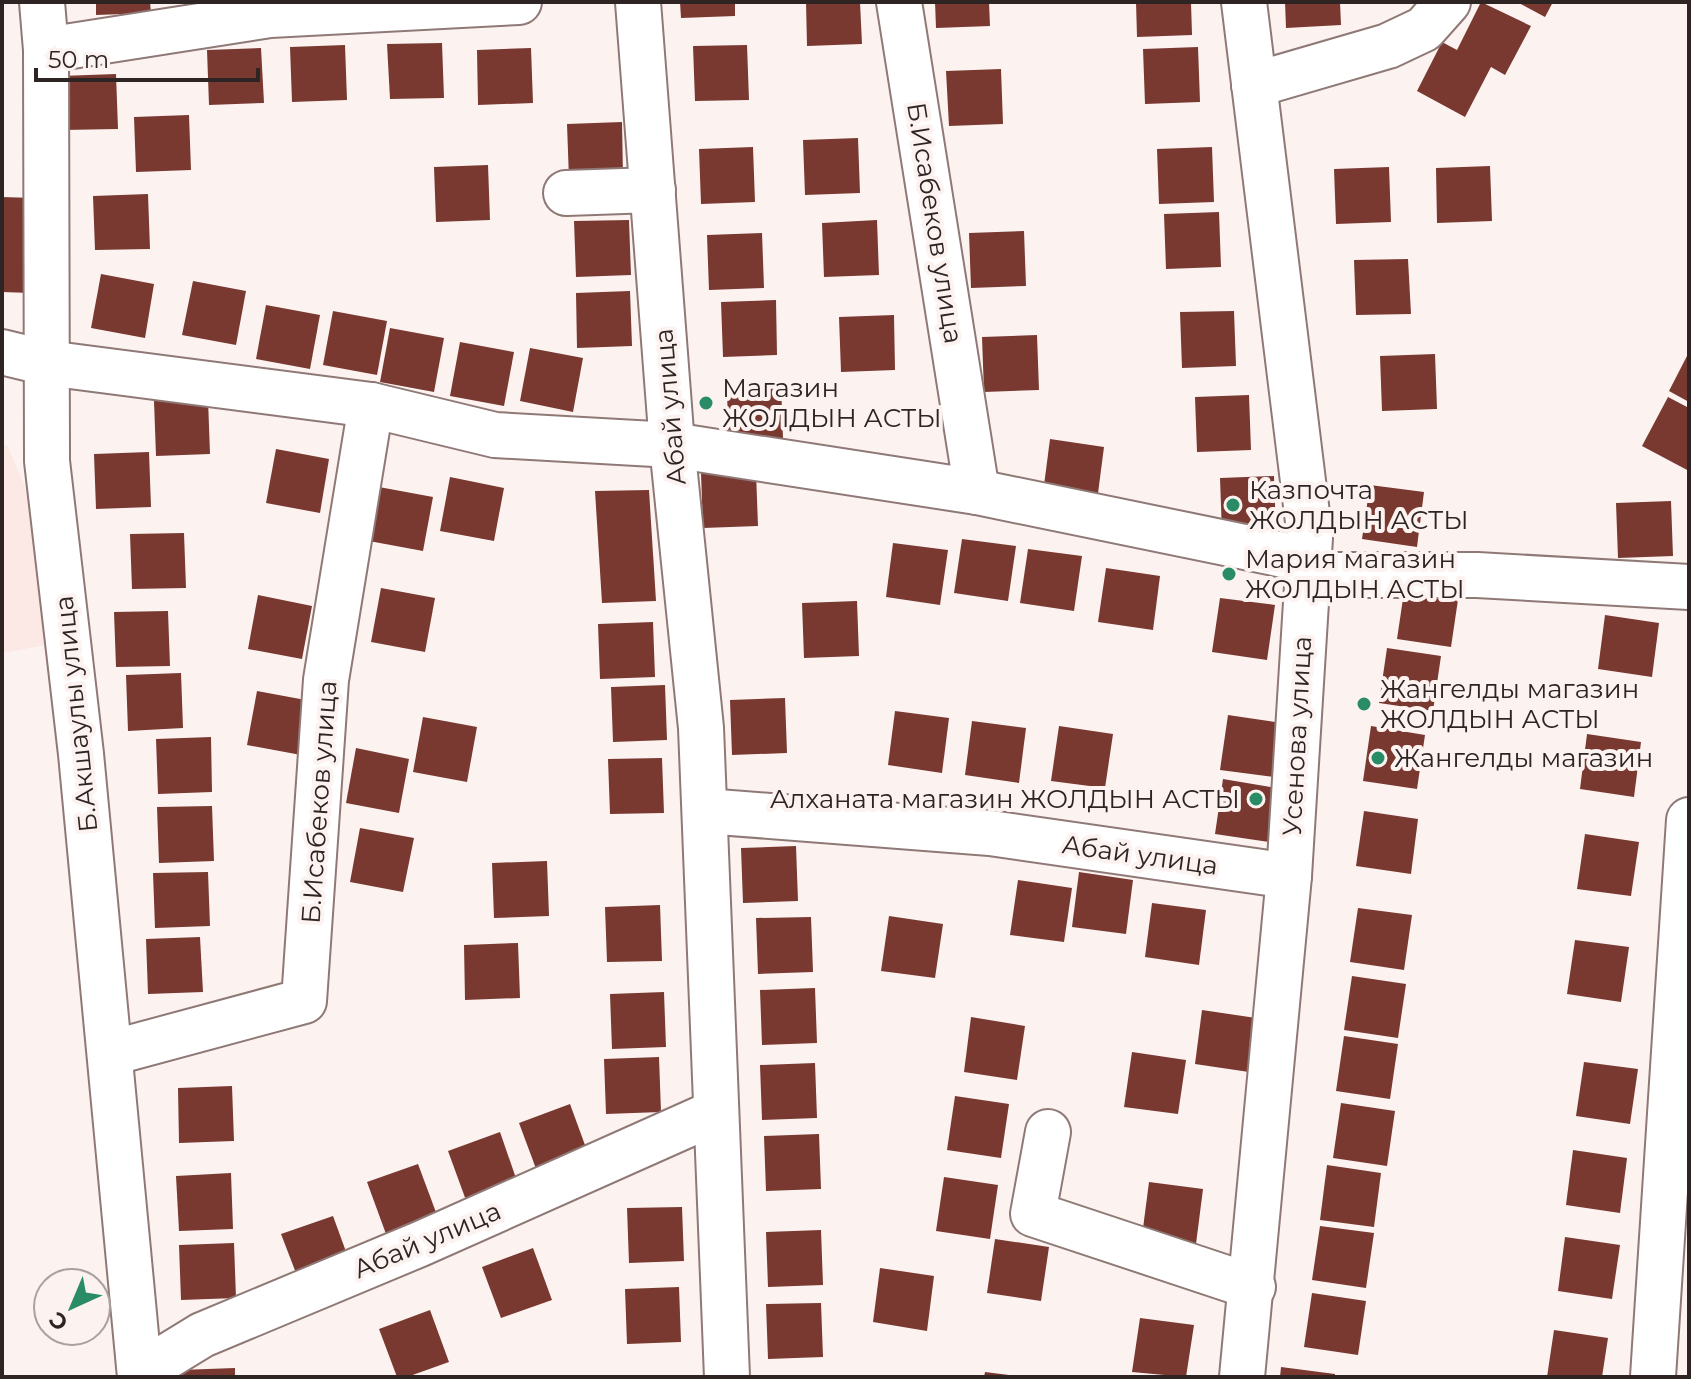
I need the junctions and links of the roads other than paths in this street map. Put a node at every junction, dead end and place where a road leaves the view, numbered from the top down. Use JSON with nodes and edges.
{"nodes":[{"id":1,"x":42,"y":2,"type":"edge"},
{"id":2,"x":519,"y":2,"type":"edge"},
{"id":3,"x":638,"y":2,"type":"edge"},
{"id":4,"x":899,"y":2,"type":"edge"},
{"id":5,"x":1244,"y":2,"type":"edge"},
{"id":6,"x":1448,"y":2,"type":"edge"},
{"id":7,"x":46,"y":50,"type":"junction"},
{"id":8,"x":1254,"y":85,"type":"junction"},
{"id":9,"x":653,"y":190,"type":"junction"},
{"id":10,"x":566,"y":193,"type":"dead end"},
{"id":11,"x":2,"y":352,"type":"edge"},
{"id":12,"x":47,"y":363,"type":"junction"},
{"id":13,"x":371,"y":405,"type":"junction"},
{"id":14,"x":672,"y":445,"type":"junction"},
{"id":15,"x":977,"y":492,"type":"junction"},
{"id":16,"x":1307,"y":568,"type":"junction"},
{"id":17,"x":1689,"y":587,"type":"edge"},
{"id":18,"x":705,"y":811,"type":"junction"},
{"id":19,"x":1689,"y":820,"type":"edge"},
{"id":20,"x":1289,"y":876,"type":"junction"},
{"id":21,"x":111,"y":1053,"type":"junction"},
{"id":22,"x":716,"y":1112,"type":"junction"},
{"id":23,"x":1048,"y":1132,"type":"dead end"},
{"id":24,"x":1253,"y":1287,"type":"junction"},
{"id":25,"x":140,"y":1375,"type":"edge"},
{"id":26,"x":727,"y":1377,"type":"edge"},
{"id":27,"x":1242,"y":1377,"type":"edge"},
{"id":28,"x":1653,"y":1377,"type":"edge"}],
"edges":[{"from":1,"to":7,"type":"street","name":"Б.Акшаулы улица"},
{"from":2,"to":7,"type":"street"},
{"from":3,"to":9,"type":"street","name":"Абай улица"},
{"from":4,"to":15,"type":"street","name":"Б.Исабеков улица"},
{"from":5,"to":8,"type":"street","name":"Усенова улица"},
{"from":6,"to":8,"type":"street"},
{"from":7,"to":12,"type":"street","name":"Б.Акшаулы улица"},
{"from":8,"to":16,"type":"street","name":"Усенова улица"},
{"from":9,"to":10,"type":"street"},
{"from":9,"to":14,"type":"street","name":"Абай улица"},
{"from":11,"to":12,"type":"street"},
{"from":12,"to":13,"type":"street"},
{"from":12,"to":21,"type":"street","name":"Б.Акшаулы улица"},
{"from":13,"to":14,"type":"street"},
{"from":13,"to":21,"type":"street","name":"Б.Исабеков улица"},
{"from":14,"to":15,"type":"street"},
{"from":14,"to":18,"type":"street","name":"Абай улица"},
{"from":15,"to":16,"type":"street"},
{"from":16,"to":17,"type":"street"},
{"from":16,"to":20,"type":"street","name":"Усенова улица"},
{"from":18,"to":20,"type":"street","name":"Абай улица"},
{"from":18,"to":22,"type":"street","name":"Абай улица"},
{"from":19,"to":28,"type":"street"},
{"from":20,"to":24,"type":"street","name":"Усенова улица"},
{"from":21,"to":25,"type":"street","name":"Б.Акшаулы улица"},
{"from":22,"to":25,"type":"street","name":"Абай улица"},
{"from":22,"to":26,"type":"street","name":"Абай улица"},
{"from":23,"to":24,"type":"street"},
{"from":24,"to":27,"type":"street","name":"Усенова улица"}]}
